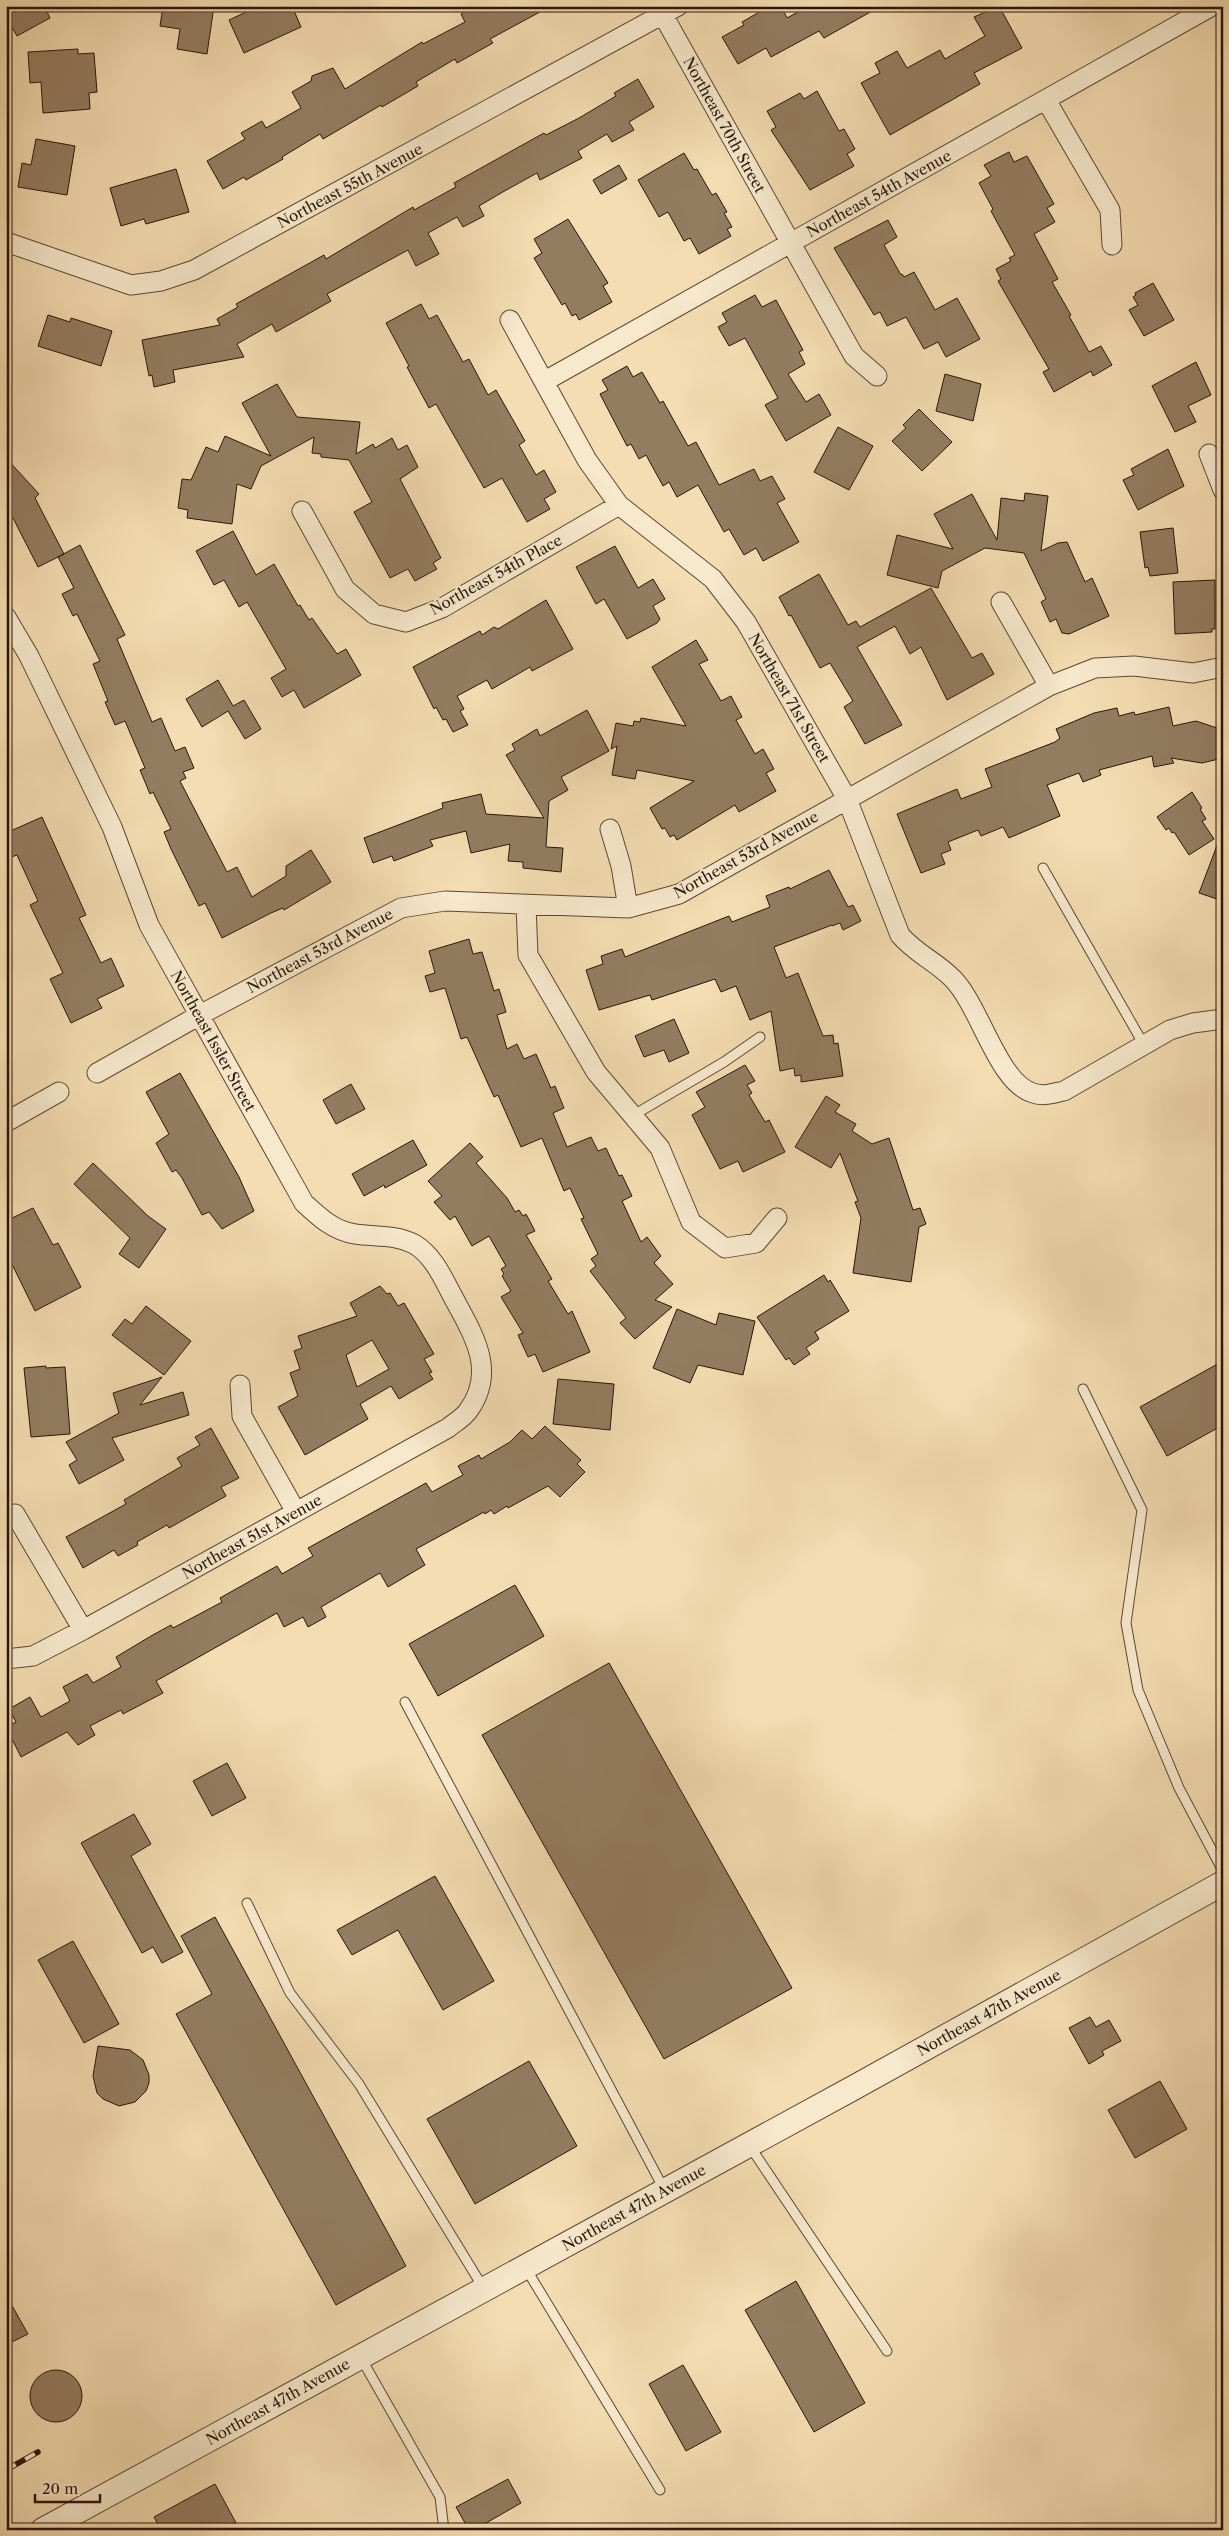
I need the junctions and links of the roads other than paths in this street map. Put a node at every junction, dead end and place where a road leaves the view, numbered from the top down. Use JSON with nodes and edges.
{"nodes":[{"id":1,"x":1212,"y":6,"type":"edge"},
{"id":2,"x":666,"y":9,"type":"edge"},
{"id":3,"x":1046,"y":100,"type":"junction"},
{"id":4,"x":6,"y":242,"type":"edge"},
{"id":5,"x":791,"y":243,"type":"junction"},
{"id":6,"x":1112,"y":245,"type":"dead end"},
{"id":7,"x":510,"y":320,"type":"dead end"},
{"id":8,"x":877,"y":376,"type":"dead end"},
{"id":9,"x":545,"y":381,"type":"junction"},
{"id":10,"x":1209,"y":454,"type":"dead end"},
{"id":11,"x":1223,"y":490,"type":"edge"},
{"id":12,"x":619,"y":505,"type":"junction"},
{"id":13,"x":302,"y":511,"type":"dead end"},
{"id":14,"x":1001,"y":602,"type":"dead end"},
{"id":15,"x":6,"y":617,"type":"edge"},
{"id":16,"x":1223,"y":668,"type":"edge"},
{"id":17,"x":1049,"y":686,"type":"junction"},
{"id":18,"x":847,"y":799,"type":"junction"},
{"id":19,"x":610,"y":829,"type":"dead end"},
{"id":20,"x":1043,"y":868,"type":"dead end"},
{"id":21,"x":526,"y":905,"type":"junction"},
{"id":22,"x":628,"y":908,"type":"junction"},
{"id":23,"x":198,"y":1016,"type":"junction"},
{"id":24,"x":1223,"y":1019,"type":"edge"},
{"id":25,"x":760,"y":1037,"type":"dead end"},
{"id":26,"x":1144,"y":1045,"type":"junction"},
{"id":27,"x":97,"y":1073,"type":"dead end"},
{"id":28,"x":59,"y":1092,"type":"dead end"},
{"id":29,"x":632,"y":1116,"type":"junction"},
{"id":30,"x":6,"y":1122,"type":"edge"},
{"id":31,"x":777,"y":1218,"type":"dead end"},
{"id":32,"x":240,"y":1385,"type":"dead end"},
{"id":33,"x":479,"y":1389,"type":"joint"},
{"id":34,"x":1083,"y":1389,"type":"dead end"},
{"id":35,"x":296,"y":1512,"type":"junction"},
{"id":36,"x":15,"y":1514,"type":"dead end"},
{"id":37,"x":83,"y":1630,"type":"junction"},
{"id":38,"x":6,"y":1660,"type":"edge"},
{"id":39,"x":405,"y":1702,"type":"dead end"},
{"id":40,"x":1223,"y":1871,"type":"edge"},
{"id":41,"x":1223,"y":1883,"type":"edge"},
{"id":42,"x":247,"y":1903,"type":"dead end"},
{"id":43,"x":749,"y":2145,"type":"junction"},
{"id":44,"x":665,"y":2191,"type":"junction"},
{"id":45,"x":525,"y":2267,"type":"junction"},
{"id":46,"x":485,"y":2289,"type":"junction"},
{"id":47,"x":887,"y":2351,"type":"dead end"},
{"id":48,"x":360,"y":2357,"type":"junction"},
{"id":49,"x":660,"y":2490,"type":"dead end"},
{"id":50,"x":43,"y":2530,"type":"edge"},
{"id":51,"x":444,"y":2530,"type":"edge"}],
"edges":[{"from":1,"to":3,"type":"street","name":"Northeast 54th Avenue"},
{"from":2,"to":4,"type":"street","name":"Northeast 55th Avenue"},
{"from":2,"to":5,"type":"street","name":"Northeast 70th Street"},
{"from":3,"to":5,"type":"street","name":"Northeast 54th Avenue"},
{"from":3,"to":6,"type":"street"},
{"from":5,"to":8,"type":"street","name":"Northeast 70th Street"},
{"from":5,"to":9,"type":"street","name":"Northeast 54th Avenue"},
{"from":7,"to":9,"type":"street","name":"Northeast 71st Street"},
{"from":9,"to":12,"type":"street","name":"Northeast 71st Street"},
{"from":10,"to":11,"type":"street"},
{"from":12,"to":13,"type":"street","name":"Northeast 54th Place"},
{"from":12,"to":18,"type":"street","name":"Northeast 71st Street"},
{"from":14,"to":17,"type":"street"},
{"from":15,"to":23,"type":"street","name":"Northeast Issler Street"},
{"from":16,"to":17,"type":"street","name":"Northeast 53rd Avenue"},
{"from":17,"to":18,"type":"street","name":"Northeast 53rd Avenue"},
{"from":18,"to":22,"type":"street","name":"Northeast 53rd Avenue"},
{"from":18,"to":26,"type":"street","name":"Northeast 71st Street"},
{"from":19,"to":22,"type":"street"},
{"from":20,"to":26,"type":"lane"},
{"from":21,"to":22,"type":"street","name":"Northeast 53rd Avenue"},
{"from":21,"to":23,"type":"street","name":"Northeast 53rd Avenue"},
{"from":21,"to":29,"type":"street"},
{"from":23,"to":27,"type":"street","name":"Northeast 53rd Avenue"},
{"from":23,"to":33,"type":"street","name":"Northeast Issler Street"},
{"from":24,"to":26,"type":"street"},
{"from":25,"to":29,"type":"lane"},
{"from":28,"to":30,"type":"street"},
{"from":29,"to":31,"type":"street"},
{"from":32,"to":35,"type":"street"},
{"from":33,"to":35,"type":"street","name":"Northeast 51st Avenue"},
{"from":34,"to":40,"type":"lane"},
{"from":35,"to":37,"type":"street","name":"Northeast 51st Avenue"},
{"from":36,"to":37,"type":"street"},
{"from":37,"to":38,"type":"street","name":"Northeast 51st Avenue"},
{"from":39,"to":44,"type":"lane"},
{"from":41,"to":43,"type":"street","name":"Northeast 47th Avenue"},
{"from":42,"to":46,"type":"lane"},
{"from":43,"to":44,"type":"street","name":"Northeast 47th Avenue"},
{"from":43,"to":47,"type":"lane"},
{"from":44,"to":45,"type":"street","name":"Northeast 47th Avenue"},
{"from":45,"to":46,"type":"street","name":"Northeast 47th Avenue"},
{"from":45,"to":49,"type":"lane"},
{"from":46,"to":48,"type":"street","name":"Northeast 47th Avenue"},
{"from":48,"to":50,"type":"street","name":"Northeast 47th Avenue"},
{"from":48,"to":51,"type":"lane"}]}
